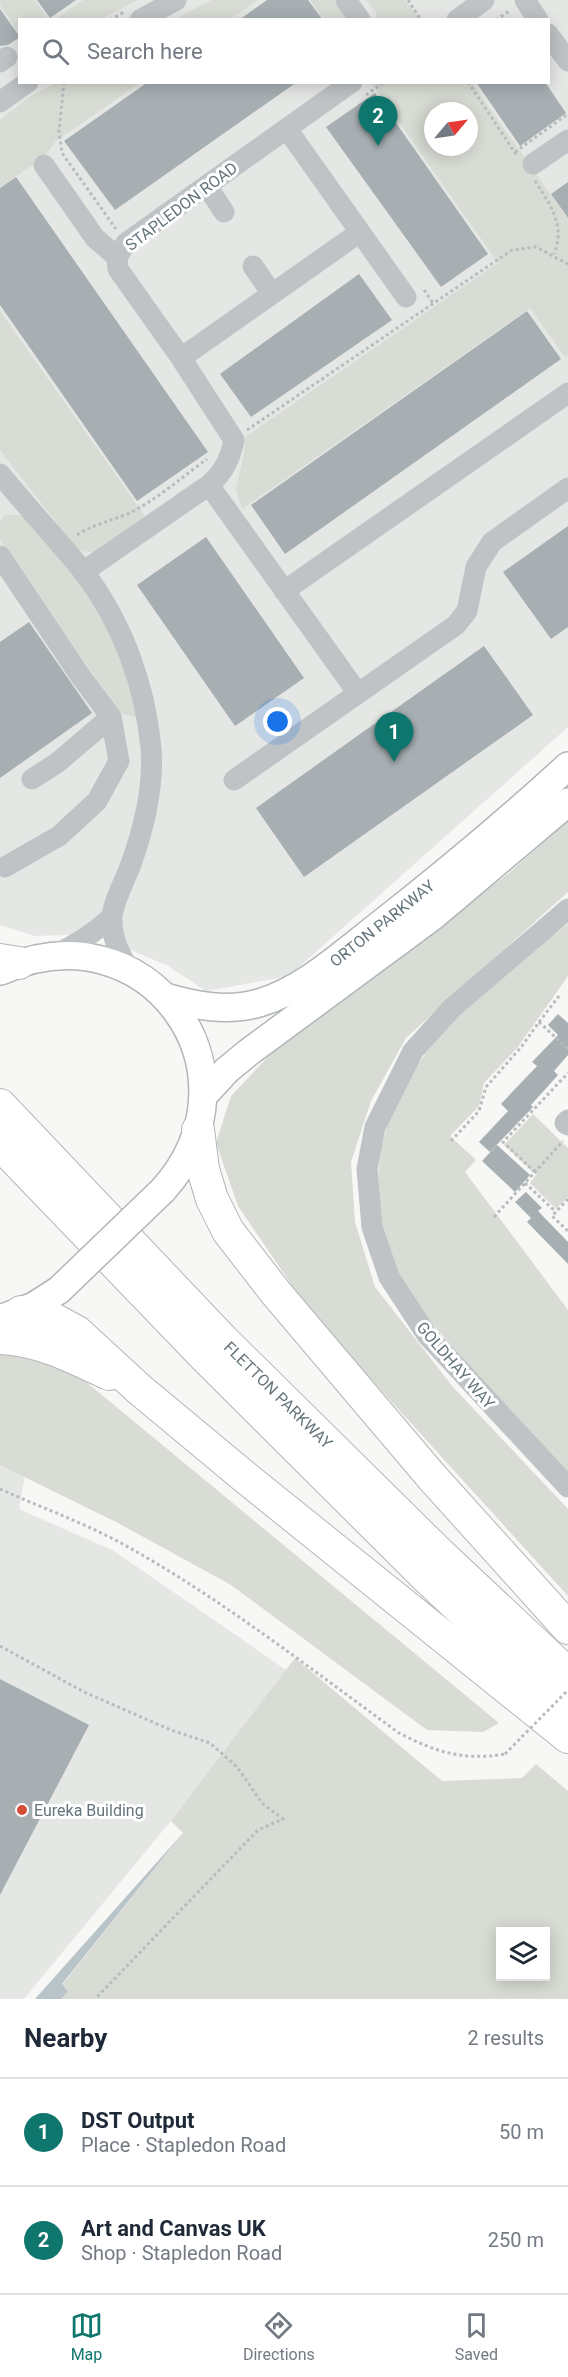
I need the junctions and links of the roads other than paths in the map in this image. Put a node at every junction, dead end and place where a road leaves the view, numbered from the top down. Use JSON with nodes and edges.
{"nodes":[{"id":1,"x":176,"y":0,"type":"edge"},
{"id":2,"x":346,"y":0,"type":"edge"},
{"id":3,"x":484,"y":0,"type":"edge"},
{"id":4,"x":525,"y":0,"type":"edge"},
{"id":5,"x":144,"y":18,"type":"edge"},
{"id":6,"x":359,"y":18,"type":"edge"},
{"id":7,"x":459,"y":18,"type":"edge"},
{"id":8,"x":537,"y":18,"type":"edge"},
{"id":9,"x":550,"y":35,"type":"edge"},
{"id":10,"x":568,"y":61,"type":"edge"},
{"id":11,"x":25,"y":84,"type":"edge"},
{"id":12,"x":349,"y":84,"type":"edge"},
{"id":13,"x":0,"y":102,"type":"edge"},
{"id":14,"x":287,"y":129,"type":"junction"},
{"id":15,"x":568,"y":140,"type":"edge"},
{"id":16,"x":533,"y":164,"type":"dead end"},
{"id":17,"x":44,"y":165,"type":"dead end"},
{"id":18,"x":207,"y":186,"type":"junction"},
{"id":19,"x":224,"y":212,"type":"dead end"},
{"id":20,"x":360,"y":232,"type":"junction"},
{"id":21,"x":121,"y":250,"type":"junction"},
{"id":22,"x":253,"y":266,"type":"dead end"},
{"id":23,"x":272,"y":294,"type":"junction"},
{"id":24,"x":406,"y":297,"type":"dead end"},
{"id":25,"x":181,"y":358,"type":"junction"},
{"id":26,"x":568,"y":393,"type":"edge"},
{"id":27,"x":0,"y":474,"type":"edge"},
{"id":28,"x":209,"y":486,"type":"junction"},
{"id":29,"x":568,"y":488,"type":"edge"},
{"id":30,"x":7,"y":497,"type":"edge"},
{"id":31,"x":3,"y":567,"type":"edge"},
{"id":32,"x":83,"y":572,"type":"junction"},
{"id":33,"x":284,"y":591,"type":"junction"},
{"id":34,"x":357,"y":692,"type":"junction"},
{"id":35,"x":111,"y":717,"type":"junction"},
{"id":36,"x":568,"y":766,"type":"edge"},
{"id":37,"x":32,"y":779,"type":"dead end"},
{"id":38,"x":234,"y":780,"type":"dead end"},
{"id":39,"x":568,"y":802,"type":"edge"},
{"id":40,"x":5,"y":867,"type":"dead end"},
{"id":41,"x":568,"y":909,"type":"edge"},
{"id":42,"x":112,"y":917,"type":"junction"},
{"id":43,"x":54,"y":955,"type":"junction"},
{"id":44,"x":6,"y":965,"type":"edge"},
{"id":45,"x":130,"y":971,"type":"junction"},
{"id":46,"x":165,"y":997,"type":"junction"},
{"id":47,"x":203,"y":1096,"type":"junction"},
{"id":48,"x":0,"y":1105,"type":"edge"},
{"id":49,"x":568,"y":1120,"type":"edge"},
{"id":50,"x":568,"y":1125,"type":"edge"},
{"id":51,"x":198,"y":1130,"type":"junction"},
{"id":52,"x":0,"y":1144,"type":"edge"},
{"id":53,"x":10,"y":1316,"type":"edge"},
{"id":54,"x":0,"y":1338,"type":"edge"},
{"id":55,"x":139,"y":1389,"type":"junction"},
{"id":56,"x":568,"y":1486,"type":"edge"},
{"id":57,"x":568,"y":1628,"type":"edge"},
{"id":58,"x":568,"y":1674,"type":"edge"},
{"id":59,"x":568,"y":1710,"type":"edge"},
{"id":60,"x":568,"y":1737,"type":"edge"}],
"edges":[{"from":1,"to":5,"type":"street"},
{"from":2,"to":6,"type":"street"},
{"from":3,"to":7,"type":"street"},
{"from":4,"to":8,"type":"street"},
{"from":9,"to":10,"type":"street"},
{"from":11,"to":13,"type":"street"},
{"from":12,"to":14,"type":"street","name":"STAPLEDON ROAD"},
{"from":14,"to":18,"type":"street","name":"STAPLEDON ROAD"},
{"from":14,"to":20,"type":"street"},
{"from":15,"to":16,"type":"street"},
{"from":17,"to":21,"type":"street"},
{"from":18,"to":19,"type":"street"},
{"from":18,"to":21,"type":"street","name":"STAPLEDON ROAD"},
{"from":20,"to":23,"type":"street"},
{"from":20,"to":24,"type":"street"},
{"from":21,"to":25,"type":"street","name":"STAPLEDON ROAD"},
{"from":22,"to":23,"type":"street"},
{"from":23,"to":25,"type":"street"},
{"from":25,"to":28,"type":"street","name":"STAPLEDON ROAD"},
{"from":26,"to":33,"type":"street"},
{"from":27,"to":30,"type":"street"},
{"from":28,"to":32,"type":"street"},
{"from":28,"to":33,"type":"street"},
{"from":29,"to":34,"type":"street"},
{"from":30,"to":32,"type":"street"},
{"from":31,"to":35,"type":"street"},
{"from":32,"to":42,"type":"street"},
{"from":33,"to":34,"type":"street"},
{"from":34,"to":38,"type":"street"},
{"from":35,"to":37,"type":"street"},
{"from":35,"to":40,"type":"street"},
{"from":36,"to":46,"type":"main road","name":"ORTON PARKWAY"},
{"from":39,"to":47,"type":"main road","name":"ORTON PARKWAY"},
{"from":41,"to":56,"type":"street","name":"GOLDHAY WAY"},
{"from":42,"to":43,"type":"street"},
{"from":42,"to":45,"type":"street"},
{"from":43,"to":44,"type":"main road"},
{"from":43,"to":45,"type":"main road"},
{"from":45,"to":46,"type":"main road"},
{"from":46,"to":47,"type":"main road"},
{"from":47,"to":51,"type":"main road"},
{"from":48,"to":58,"type":"highway","name":"FLETTON PARKWAY"},
{"from":49,"to":50,"type":"street"},
{"from":51,"to":53,"type":"main road","bridge":true},
{"from":51,"to":57,"type":"highway"},
{"from":52,"to":59,"type":"highway","name":"FLETTON PARKWAY"},
{"from":53,"to":55,"type":"highway"},
{"from":54,"to":55,"type":"highway"},
{"from":55,"to":60,"type":"highway"}]}
